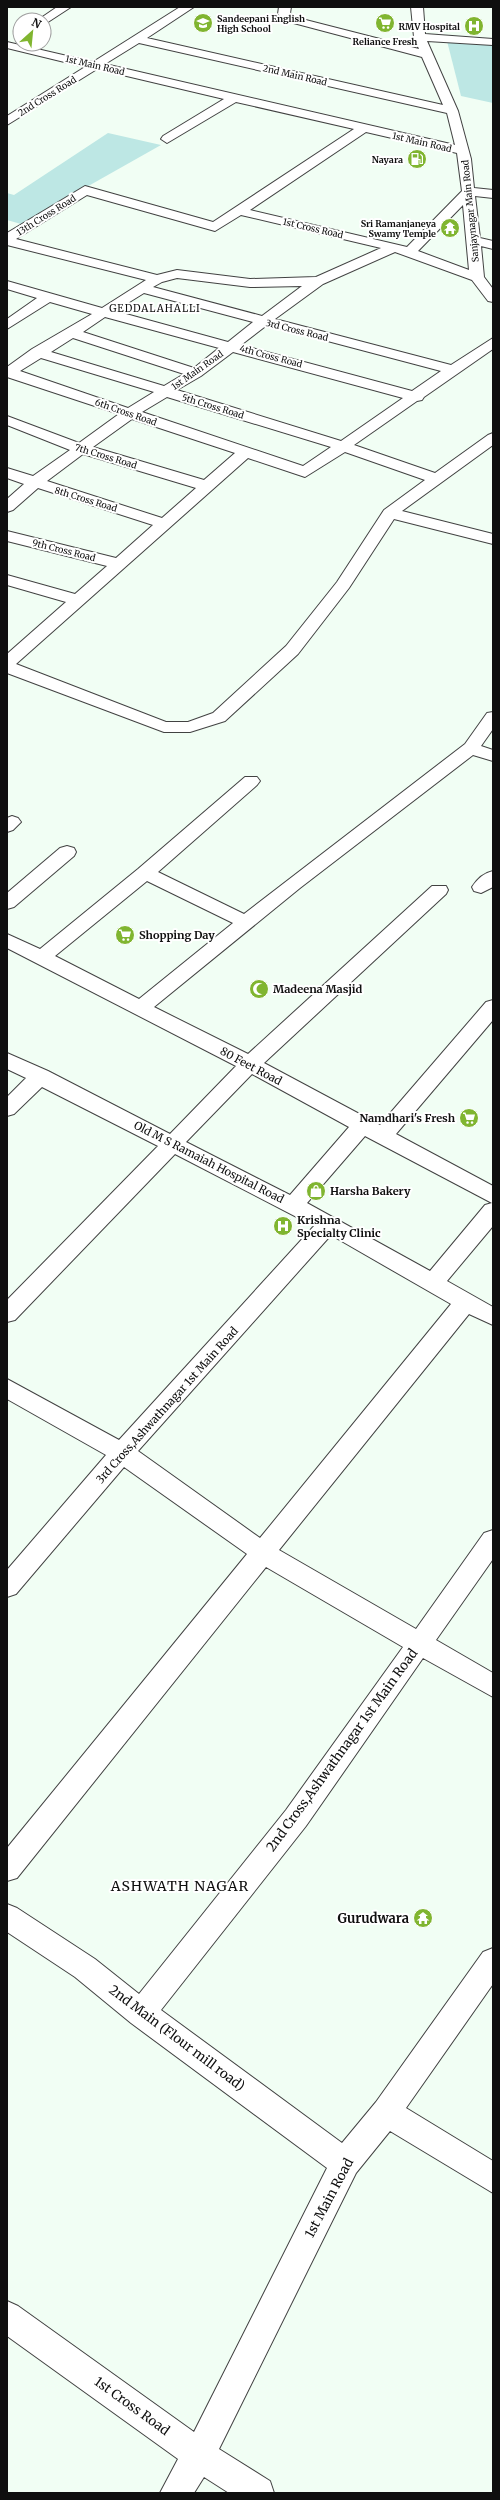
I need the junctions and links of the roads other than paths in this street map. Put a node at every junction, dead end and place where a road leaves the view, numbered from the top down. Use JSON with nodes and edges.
{"nodes":[{"id":1,"x":65,"y":7,"type":"edge"},
{"id":2,"x":188,"y":7,"type":"edge"},
{"id":3,"x":285,"y":7,"type":"edge"},
{"id":4,"x":417,"y":7,"type":"edge"},
{"id":5,"x":52,"y":15,"type":"edge"},
{"id":6,"x":420,"y":37,"type":"junction"},
{"id":7,"x":138,"y":39,"type":"junction"},
{"id":8,"x":493,"y":42,"type":"edge"},
{"id":9,"x":7,"y":44,"type":"edge"},
{"id":10,"x":428,"y":55,"type":"junction"},
{"id":11,"x":95,"y":65,"type":"junction"},
{"id":12,"x":234,"y":98,"type":"junction"},
{"id":13,"x":452,"y":111,"type":"junction"},
{"id":14,"x":7,"y":120,"type":"edge"},
{"id":15,"x":364,"y":128,"type":"junction"},
{"id":16,"x":168,"y":139,"type":"dead end"},
{"id":17,"x":462,"y":152,"type":"junction"},
{"id":18,"x":469,"y":191,"type":"junction"},
{"id":19,"x":493,"y":194,"type":"edge"},
{"id":20,"x":239,"y":211,"type":"junction"},
{"id":21,"x":7,"y":240,"type":"edge"},
{"id":22,"x":473,"y":240,"type":"junction"},
{"id":23,"x":493,"y":245,"type":"edge"},
{"id":24,"x":394,"y":247,"type":"junction"},
{"id":25,"x":409,"y":252,"type":"junction"},
{"id":26,"x":477,"y":277,"type":"junction"},
{"id":27,"x":157,"y":278,"type":"junction"},
{"id":28,"x":318,"y":281,"type":"junction"},
{"id":29,"x":7,"y":285,"type":"edge"},
{"id":30,"x":140,"y":288,"type":"junction"},
{"id":31,"x":48,"y":297,"type":"junction"},
{"id":32,"x":493,"y":298,"type":"edge"},
{"id":33,"x":101,"y":313,"type":"junction"},
{"id":34,"x":263,"y":321,"type":"junction"},
{"id":35,"x":7,"y":325,"type":"edge"},
{"id":36,"x":70,"y":332,"type":"junction"},
{"id":37,"x":493,"y":342,"type":"edge"},
{"id":38,"x":232,"y":346,"type":"junction"},
{"id":39,"x":37,"y":352,"type":"junction"},
{"id":40,"x":454,"y":370,"type":"junction"},
{"id":41,"x":7,"y":373,"type":"edge"},
{"id":42,"x":196,"y":373,"type":"junction"},
{"id":43,"x":166,"y":392,"type":"junction"},
{"id":44,"x":417,"y":397,"type":"junction"},
{"id":45,"x":130,"y":413,"type":"junction"},
{"id":46,"x":7,"y":420,"type":"edge"},
{"id":47,"x":493,"y":438,"type":"edge"},
{"id":48,"x":342,"y":446,"type":"junction"},
{"id":49,"x":82,"y":449,"type":"junction"},
{"id":50,"x":244,"y":453,"type":"junction"},
{"id":51,"x":7,"y":473,"type":"edge"},
{"id":52,"x":436,"y":479,"type":"junction"},
{"id":53,"x":34,"y":483,"type":"junction"},
{"id":54,"x":207,"y":486,"type":"junction"},
{"id":55,"x":7,"y":507,"type":"edge"},
{"id":56,"x":390,"y":513,"type":"junction"},
{"id":57,"x":165,"y":524,"type":"junction"},
{"id":58,"x":7,"y":536,"type":"edge"},
{"id":59,"x":493,"y":539,"type":"edge"},
{"id":60,"x":120,"y":564,"type":"junction"},
{"id":61,"x":7,"y":580,"type":"edge"},
{"id":62,"x":78,"y":600,"type":"junction"},
{"id":63,"x":7,"y":664,"type":"edge"},
{"id":64,"x":7,"y":667,"type":"edge"},
{"id":65,"x":493,"y":717,"type":"edge"},
{"id":66,"x":472,"y":748,"type":"junction"},
{"id":67,"x":493,"y":756,"type":"edge"},
{"id":68,"x":251,"y":781,"type":"dead end"},
{"id":69,"x":67,"y":852,"type":"dead end"},
{"id":70,"x":145,"y":873,"type":"junction"},
{"id":71,"x":439,"y":890,"type":"dead end"},
{"id":72,"x":7,"y":903,"type":"edge"},
{"id":73,"x":246,"y":922,"type":"junction"},
{"id":74,"x":7,"y":940,"type":"edge"},
{"id":75,"x":42,"y":957,"type":"junction"},
{"id":76,"x":493,"y":1007,"type":"edge"},
{"id":77,"x":140,"y":1008,"type":"junction"},
{"id":78,"x":7,"y":1060,"type":"edge"},
{"id":79,"x":250,"y":1064,"type":"junction"},
{"id":80,"x":41,"y":1076,"type":"junction"},
{"id":81,"x":7,"y":1109,"type":"edge"},
{"id":82,"x":361,"y":1126,"type":"junction"},
{"id":83,"x":382,"y":1137,"type":"junction"},
{"id":84,"x":172,"y":1143,"type":"junction"},
{"id":85,"x":493,"y":1196,"type":"edge"},
{"id":86,"x":292,"y":1205,"type":"junction"},
{"id":87,"x":493,"y":1211,"type":"edge"},
{"id":88,"x":329,"y":1224,"type":"junction"},
{"id":89,"x":433,"y":1282,"type":"junction"},
{"id":90,"x":466,"y":1301,"type":"junction"},
{"id":91,"x":7,"y":1314,"type":"edge"},
{"id":92,"x":493,"y":1317,"type":"edge"},
{"id":93,"x":7,"y":1388,"type":"edge"},
{"id":94,"x":122,"y":1453,"type":"junction"},
{"id":95,"x":493,"y":1540,"type":"edge"},
{"id":96,"x":262,"y":1552,"type":"junction"},
{"id":97,"x":7,"y":1587,"type":"edge"},
{"id":98,"x":418,"y":1644,"type":"junction"},
{"id":99,"x":493,"y":1686,"type":"edge"},
{"id":100,"x":7,"y":1869,"type":"edge"},
{"id":101,"x":7,"y":1917,"type":"edge"},
{"id":102,"x":493,"y":1961,"type":"edge"},
{"id":103,"x":141,"y":2013,"type":"junction"},
{"id":104,"x":386,"y":2112,"type":"junction"},
{"id":105,"x":346,"y":2163,"type":"junction"},
{"id":106,"x":493,"y":2178,"type":"edge"},
{"id":107,"x":7,"y":2317,"type":"edge"},
{"id":108,"x":199,"y":2455,"type":"junction"},
{"id":109,"x":176,"y":2493,"type":"edge"},
{"id":110,"x":258,"y":2493,"type":"edge"}],
"edges":[{"from":1,"to":5,"type":"street"},
{"from":2,"to":7,"type":"street","name":"2nd Cross Road"},
{"from":3,"to":10,"type":"street"},
{"from":4,"to":6,"type":"street","name":"Sanjaynagar Main Road"},
{"from":6,"to":8,"type":"street"},
{"from":6,"to":10,"type":"street","name":"Sanjaynagar Main Road"},
{"from":7,"to":11,"type":"street","name":"2nd Cross Road"},
{"from":7,"to":13,"type":"street","name":"2nd Main Road"},
{"from":9,"to":11,"type":"street","name":"1st Main Road"},
{"from":10,"to":13,"type":"street","name":"Sanjaynagar Main Road"},
{"from":11,"to":12,"type":"street","name":"1st Main Road"},
{"from":11,"to":14,"type":"street","name":"2nd Cross Road"},
{"from":12,"to":15,"type":"street","name":"1st Main Road"},
{"from":12,"to":16,"type":"street"},
{"from":13,"to":17,"type":"street","name":"Sanjaynagar Main Road"},
{"from":15,"to":17,"type":"street","name":"1st Main Road"},
{"from":15,"to":20,"type":"street"},
{"from":17,"to":18,"type":"street","name":"Sanjaynagar Main Road"},
{"from":18,"to":19,"type":"street"},
{"from":18,"to":22,"type":"street","name":"Sanjaynagar Main Road"},
{"from":18,"to":25,"type":"street"},
{"from":20,"to":21,"type":"street","name":"13th Cross Road"},
{"from":20,"to":24,"type":"street","name":"1st Cross Road"},
{"from":21,"to":27,"type":"street"},
{"from":22,"to":23,"type":"street"},
{"from":22,"to":26,"type":"street","name":"Sanjaynagar Main Road"},
{"from":24,"to":25,"type":"street","name":"1st Cross Road"},
{"from":24,"to":28,"type":"street","name":"1st Main Road"},
{"from":25,"to":26,"type":"street","name":"1st Cross Road"},
{"from":26,"to":32,"type":"street","name":"Sanjaynagar Main Road"},
{"from":27,"to":28,"type":"street"},
{"from":27,"to":30,"type":"street"},
{"from":28,"to":34,"type":"street","name":"1st Main Road"},
{"from":29,"to":31,"type":"street","name":"4th Cross Road"},
{"from":30,"to":33,"type":"street"},
{"from":30,"to":34,"type":"street","name":"3rd Cross Road"},
{"from":31,"to":33,"type":"street","name":"4th Cross Road"},
{"from":31,"to":35,"type":"street"},
{"from":33,"to":36,"type":"street"},
{"from":33,"to":38,"type":"street","name":"4th Cross Road"},
{"from":34,"to":38,"type":"street","name":"1st Main Road"},
{"from":34,"to":40,"type":"street","name":"3rd Cross Road"},
{"from":36,"to":39,"type":"street"},
{"from":36,"to":42,"type":"street"},
{"from":37,"to":40,"type":"street"},
{"from":38,"to":42,"type":"street","name":"1st Main Road"},
{"from":38,"to":44,"type":"street","name":"4th Cross Road"},
{"from":39,"to":41,"type":"street"},
{"from":39,"to":43,"type":"street","name":"5th Cross Road"},
{"from":40,"to":44,"type":"street"},
{"from":41,"to":45,"type":"street","name":"6th Cross Road"},
{"from":42,"to":43,"type":"street","name":"1st Main Road"},
{"from":43,"to":45,"type":"street","name":"1st Main Road"},
{"from":43,"to":48,"type":"street","name":"5th Cross Road"},
{"from":44,"to":48,"type":"street"},
{"from":45,"to":49,"type":"street","name":"1st Main Road"},
{"from":45,"to":50,"type":"street","name":"6th Cross Road"},
{"from":46,"to":49,"type":"street","name":"7th Cross Road"},
{"from":47,"to":52,"type":"street"},
{"from":48,"to":50,"type":"street","name":"6th Cross Road"},
{"from":48,"to":52,"type":"street","name":"5th Cross Road"},
{"from":49,"to":53,"type":"street","name":"1st Main Road"},
{"from":49,"to":54,"type":"street","name":"7th Cross Road"},
{"from":50,"to":54,"type":"street"},
{"from":51,"to":53,"type":"street","name":"8th Cross Road"},
{"from":52,"to":56,"type":"street"},
{"from":53,"to":55,"type":"street","name":"1st Main Road"},
{"from":53,"to":57,"type":"street","name":"8th Cross Road"},
{"from":54,"to":57,"type":"street"},
{"from":56,"to":59,"type":"street"},
{"from":56,"to":64,"type":"street"},
{"from":57,"to":60,"type":"street"},
{"from":58,"to":60,"type":"street","name":"9th Cross Road"},
{"from":60,"to":62,"type":"street"},
{"from":61,"to":62,"type":"street"},
{"from":62,"to":63,"type":"street"},
{"from":65,"to":66,"type":"street"},
{"from":66,"to":67,"type":"street"},
{"from":66,"to":73,"type":"street"},
{"from":68,"to":70,"type":"street"},
{"from":69,"to":72,"type":"street"},
{"from":70,"to":73,"type":"street"},
{"from":70,"to":75,"type":"street"},
{"from":71,"to":79,"type":"street"},
{"from":73,"to":77,"type":"street"},
{"from":74,"to":75,"type":"street","name":"80 Feet Road"},
{"from":75,"to":77,"type":"street","name":"80 Feet Road"},
{"from":76,"to":83,"type":"street"},
{"from":77,"to":79,"type":"street","name":"80 Feet Road"},
{"from":78,"to":80,"type":"street","name":"Old M S Ramaiah Hospital Road"},
{"from":79,"to":82,"type":"street","name":"80 Feet Road"},
{"from":79,"to":84,"type":"street"},
{"from":80,"to":81,"type":"street"},
{"from":80,"to":84,"type":"street","name":"Old M S Ramaiah Hospital Road"},
{"from":82,"to":83,"type":"street","name":"80 Feet Road"},
{"from":82,"to":86,"type":"street"},
{"from":83,"to":85,"type":"street","name":"80 Feet Road"},
{"from":84,"to":86,"type":"street","name":"Old M S Ramaiah Hospital Road"},
{"from":84,"to":91,"type":"street"},
{"from":86,"to":88,"type":"street","name":"Old M S Ramaiah Hospital Road"},
{"from":87,"to":89,"type":"street"},
{"from":88,"to":89,"type":"street","name":"Old M S Ramaiah Hospital Road"},
{"from":88,"to":94,"type":"street","name":"3rd Cross,Ashwathnagar 1st Main Road"},
{"from":89,"to":90,"type":"street","name":"Old M S Ramaiah Hospital Road"},
{"from":90,"to":92,"type":"street","name":"Old M S Ramaiah Hospital Road"},
{"from":90,"to":96,"type":"street"},
{"from":93,"to":94,"type":"street"},
{"from":94,"to":96,"type":"street"},
{"from":94,"to":97,"type":"street","name":"3rd Cross,Ashwathnagar 1st Main Road"},
{"from":95,"to":98,"type":"street","name":"2nd Cross,Ashwathnagar 1st Main Road"},
{"from":96,"to":98,"type":"street"},
{"from":96,"to":100,"type":"street"},
{"from":98,"to":99,"type":"street"},
{"from":98,"to":103,"type":"street","name":"2nd Cross,Ashwathnagar 1st Main Road"},
{"from":101,"to":103,"type":"street","name":"2nd Main (Flour mill road)"},
{"from":102,"to":104,"type":"street","name":"1st Main Road"},
{"from":103,"to":105,"type":"street","name":"2nd Main (Flour mill road)"},
{"from":104,"to":105,"type":"street","name":"1st Main Road"},
{"from":104,"to":106,"type":"street"},
{"from":105,"to":108,"type":"street","name":"1st Main Road"},
{"from":107,"to":108,"type":"street","name":"1st Cross Road"},
{"from":108,"to":109,"type":"street","name":"1st Main Road"},
{"from":108,"to":110,"type":"street","name":"1st Cross Road"}]}
